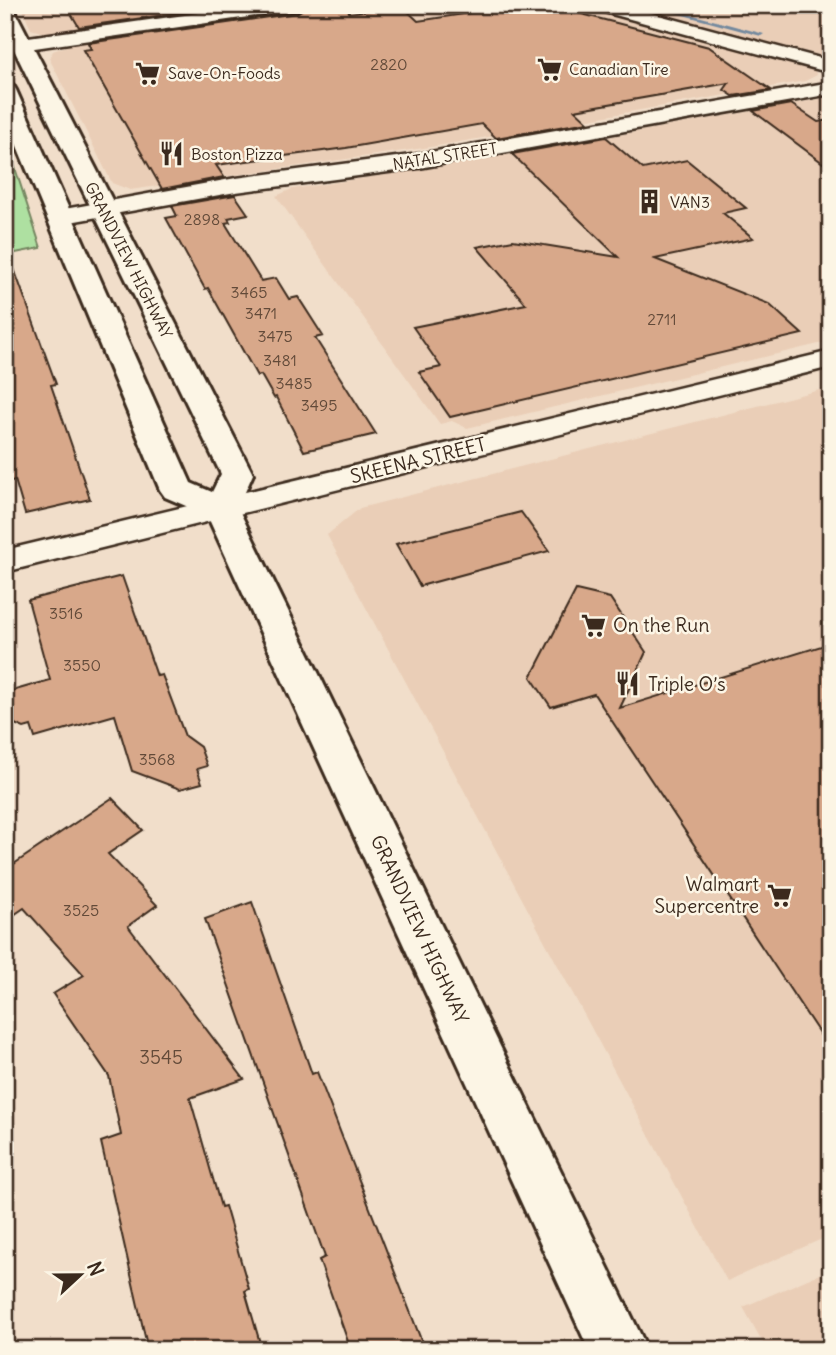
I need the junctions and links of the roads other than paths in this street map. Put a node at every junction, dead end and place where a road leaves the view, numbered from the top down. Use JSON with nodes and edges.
{"nodes":[{"id":1,"x":297,"y":5,"type":"edge"},
{"id":2,"x":599,"y":5,"type":"edge"},
{"id":3,"x":5,"y":11,"type":"edge"},
{"id":4,"x":21,"y":44,"type":"junction"},
{"id":5,"x":831,"y":67,"type":"edge"},
{"id":6,"x":831,"y":88,"type":"edge"},
{"id":7,"x":5,"y":90,"type":"edge"},
{"id":8,"x":104,"y":209,"type":"junction"},
{"id":9,"x":59,"y":217,"type":"junction"},
{"id":10,"x":831,"y":359,"type":"edge"},
{"id":11,"x":221,"y":508,"type":"junction"},
{"id":12,"x":5,"y":561,"type":"edge"},
{"id":13,"x":619,"y":1350,"type":"edge"}],
"edges":[{"from":1,"to":4,"type":"street"},
{"from":2,"to":5,"type":"street"},
{"from":3,"to":4,"type":"main road","name":"GRANDVIEW HIGHWAY"},
{"from":4,"to":8,"type":"main road","name":"GRANDVIEW HIGHWAY"},
{"from":6,"to":8,"type":"street","name":"NATAL STREET"},
{"from":7,"to":9,"type":"main road"},
{"from":8,"to":9,"type":"street","name":"NATAL STREET"},
{"from":8,"to":11,"type":"main road","name":"GRANDVIEW HIGHWAY"},
{"from":9,"to":11,"type":"main road"},
{"from":10,"to":11,"type":"street","name":"SKEENA STREET"},
{"from":11,"to":12,"type":"street","name":"SKEENA STREET"},
{"from":11,"to":13,"type":"main road","name":"GRANDVIEW HIGHWAY"}]}
